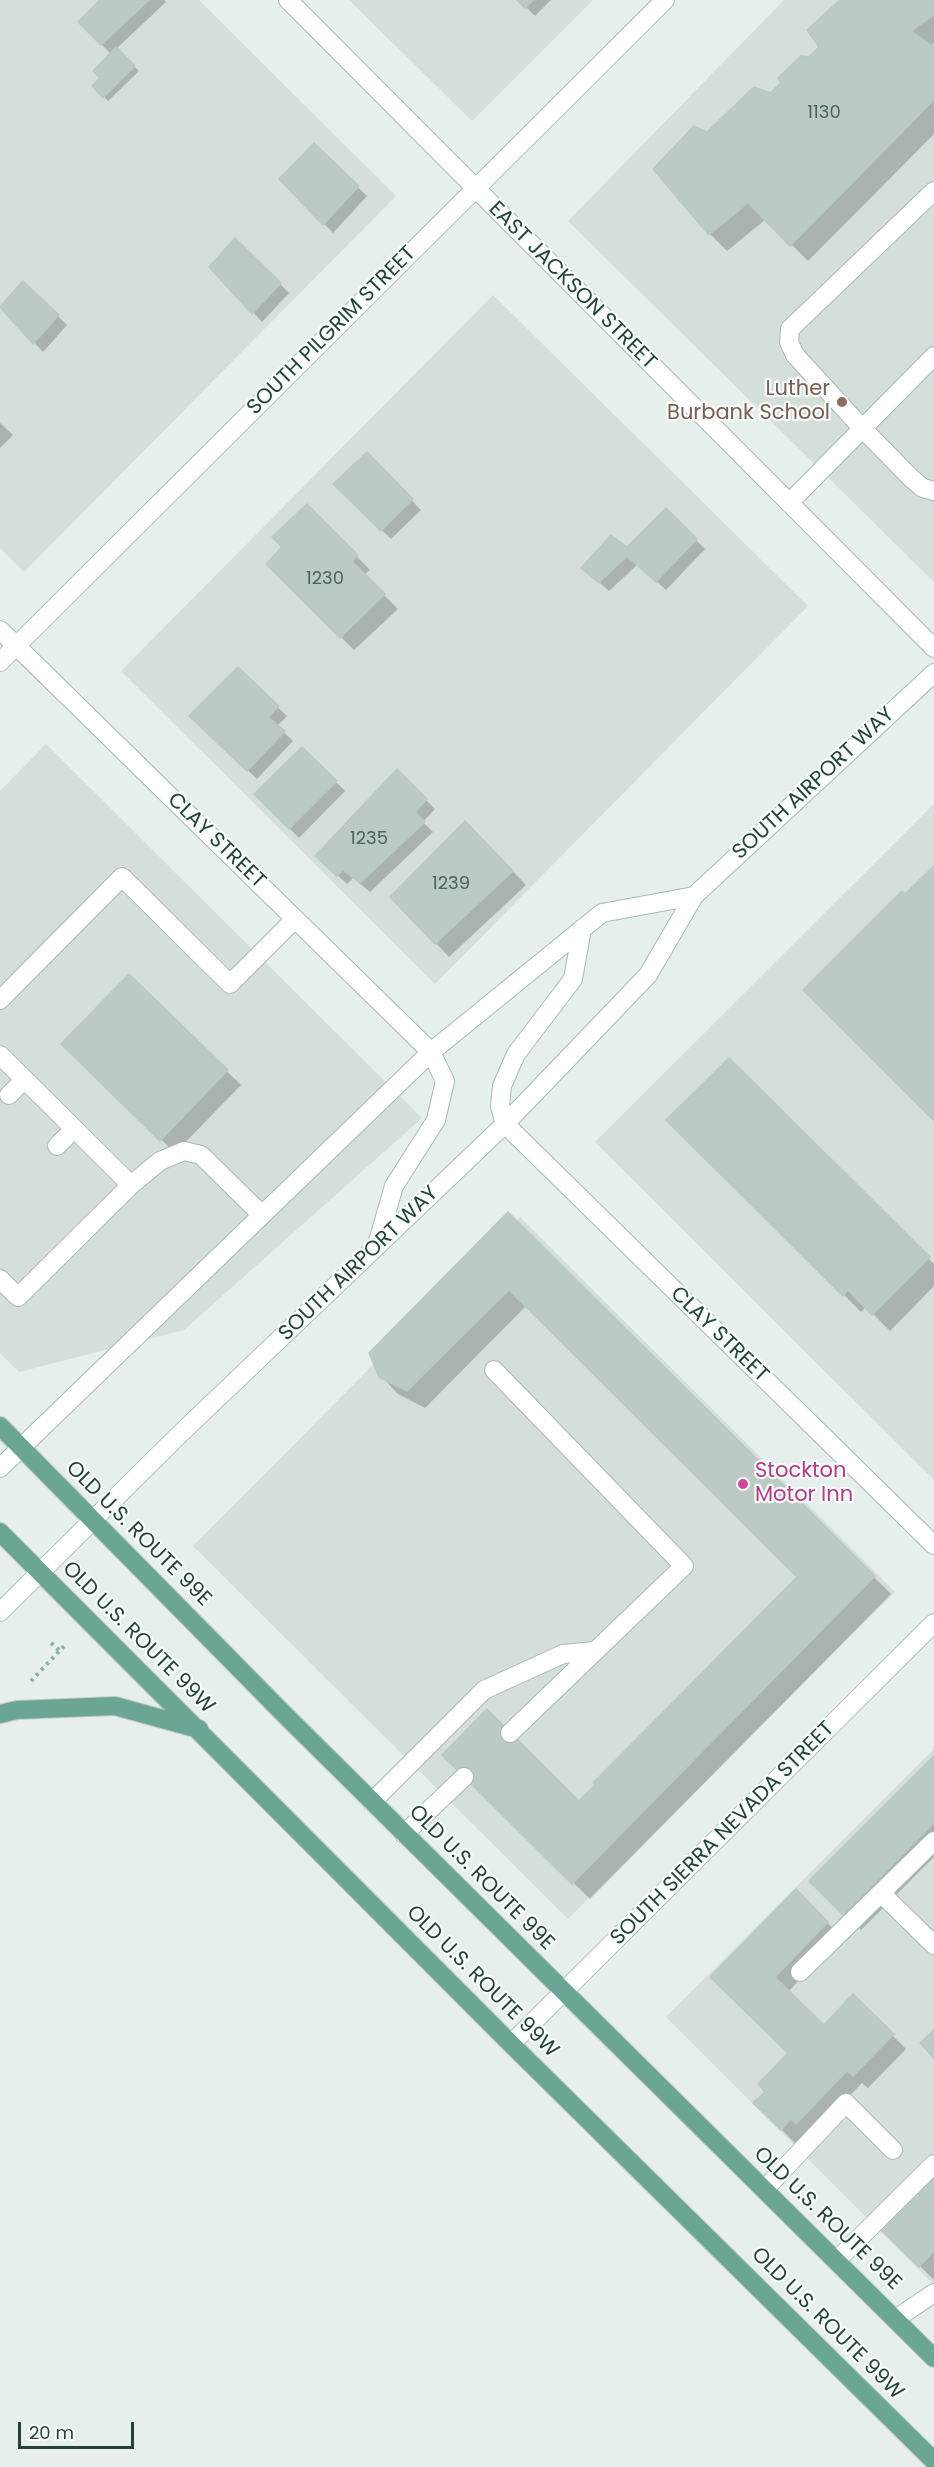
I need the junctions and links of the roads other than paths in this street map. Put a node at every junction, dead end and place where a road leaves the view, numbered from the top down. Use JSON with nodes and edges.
{"nodes":[{"id":1,"x":288,"y":0,"type":"edge"},
{"id":2,"x":665,"y":0,"type":"edge"},
{"id":3,"x":475,"y":189,"type":"junction"},
{"id":4,"x":934,"y":191,"type":"edge"},
{"id":5,"x":934,"y":356,"type":"edge"},
{"id":6,"x":863,"y":429,"type":"junction"},
{"id":7,"x":934,"y":491,"type":"edge"},
{"id":8,"x":789,"y":503,"type":"junction"},
{"id":9,"x":0,"y":630,"type":"edge"},
{"id":10,"x":16,"y":646,"type":"junction"},
{"id":11,"x":934,"y":648,"type":"edge"},
{"id":12,"x":0,"y":662,"type":"edge"},
{"id":13,"x":934,"y":673,"type":"edge"},
{"id":14,"x":694,"y":896,"type":"junction"},
{"id":15,"x":295,"y":919,"type":"junction"},
{"id":16,"x":582,"y":929,"type":"junction"},
{"id":17,"x":0,"y":1000,"type":"edge"},
{"id":18,"x":431,"y":1052,"type":"junction"},
{"id":19,"x":0,"y":1055,"type":"edge"},
{"id":20,"x":24,"y":1080,"type":"junction"},
{"id":21,"x":9,"y":1095,"type":"dead end"},
{"id":22,"x":505,"y":1124,"type":"junction"},
{"id":23,"x":74,"y":1129,"type":"junction"},
{"id":24,"x":57,"y":1146,"type":"dead end"},
{"id":25,"x":131,"y":1185,"type":"junction"},
{"id":26,"x":262,"y":1215,"type":"junction"},
{"id":27,"x":376,"y":1247,"type":"junction"},
{"id":28,"x":0,"y":1279,"type":"edge"},
{"id":29,"x":494,"y":1371,"type":"dead end"},
{"id":30,"x":0,"y":1426,"type":"edge"},
{"id":31,"x":21,"y":1448,"type":"junction"},
{"id":32,"x":0,"y":1468,"type":"edge"},
{"id":33,"x":93,"y":1520,"type":"junction"},
{"id":34,"x":0,"y":1532,"type":"edge"},
{"id":35,"x":934,"y":1545,"type":"edge"},
{"id":36,"x":40,"y":1572,"type":"junction"},
{"id":37,"x":0,"y":1612,"type":"edge"},
{"id":38,"x":934,"y":1623,"type":"edge"},
{"id":39,"x":595,"y":1651,"type":"junction"},
{"id":40,"x":0,"y":1714,"type":"edge"},
{"id":41,"x":199,"y":1730,"type":"junction"},
{"id":42,"x":510,"y":1733,"type":"dead end"},
{"id":43,"x":464,"y":1777,"type":"dead end"},
{"id":44,"x":372,"y":1802,"type":"junction"},
{"id":45,"x":404,"y":1834,"type":"junction"},
{"id":46,"x":934,"y":1841,"type":"edge"},
{"id":47,"x":881,"y":1893,"type":"junction"},
{"id":48,"x":934,"y":1945,"type":"edge"},
{"id":49,"x":800,"y":1972,"type":"dead end"},
{"id":50,"x":564,"y":1992,"type":"junction"},
{"id":51,"x":511,"y":2044,"type":"junction"},
{"id":52,"x":892,"y":2150,"type":"dead end"},
{"id":53,"x":934,"y":2164,"type":"edge"},
{"id":54,"x":764,"y":2190,"type":"junction"},
{"id":55,"x":836,"y":2261,"type":"junction"},
{"id":56,"x":934,"y":2293,"type":"edge"},
{"id":57,"x":897,"y":2319,"type":"junction"},
{"id":58,"x":934,"y":2358,"type":"edge"},
{"id":59,"x":934,"y":2461,"type":"edge"}],
"edges":[{"from":1,"to":3,"type":"street","name":"EAST JACKSON STREET"},
{"from":2,"to":3,"type":"street","name":"SOUTH PILGRIM STREET"},
{"from":3,"to":8,"type":"street","name":"EAST JACKSON STREET"},
{"from":3,"to":10,"type":"street","name":"SOUTH PILGRIM STREET"},
{"from":4,"to":6,"type":"street"},
{"from":5,"to":6,"type":"street"},
{"from":6,"to":7,"type":"street"},
{"from":6,"to":8,"type":"street"},
{"from":8,"to":11,"type":"street","name":"EAST JACKSON STREET"},
{"from":9,"to":10,"type":"street","name":"CLAY STREET"},
{"from":10,"to":12,"type":"street","name":"SOUTH PILGRIM STREET"},
{"from":10,"to":15,"type":"street","name":"CLAY STREET"},
{"from":13,"to":14,"type":"street","name":"SOUTH AIRPORT WAY"},
{"from":14,"to":16,"type":"street"},
{"from":14,"to":22,"type":"street","name":"SOUTH AIRPORT WAY"},
{"from":15,"to":17,"type":"street"},
{"from":15,"to":18,"type":"street","name":"CLAY STREET"},
{"from":16,"to":18,"type":"street"},
{"from":16,"to":22,"type":"street"},
{"from":18,"to":26,"type":"street"},
{"from":18,"to":27,"type":"street","name":"CLAY STREET"},
{"from":19,"to":20,"type":"street"},
{"from":20,"to":21,"type":"street"},
{"from":20,"to":23,"type":"street"},
{"from":22,"to":27,"type":"street","name":"SOUTH AIRPORT WAY"},
{"from":22,"to":35,"type":"street","name":"CLAY STREET"},
{"from":23,"to":24,"type":"street"},
{"from":23,"to":25,"type":"street"},
{"from":25,"to":26,"type":"street"},
{"from":25,"to":28,"type":"street"},
{"from":26,"to":31,"type":"street"},
{"from":27,"to":33,"type":"street","name":"SOUTH AIRPORT WAY"},
{"from":29,"to":39,"type":"street"},
{"from":30,"to":31,"type":"main road","name":"OLD U.S. ROUTE 99E"},
{"from":31,"to":32,"type":"street"},
{"from":31,"to":33,"type":"main road","name":"OLD U.S. ROUTE 99E"},
{"from":33,"to":36,"type":"street","name":"SOUTH AIRPORT WAY"},
{"from":33,"to":44,"type":"main road","name":"OLD U.S. ROUTE 99E"},
{"from":34,"to":36,"type":"main road","name":"OLD U.S. ROUTE 99W"},
{"from":36,"to":37,"type":"street","name":"SOUTH AIRPORT WAY"},
{"from":36,"to":41,"type":"main road","name":"OLD U.S. ROUTE 99W"},
{"from":38,"to":50,"type":"street","name":"SOUTH SIERRA NEVADA STREET"},
{"from":39,"to":42,"type":"street"},
{"from":39,"to":44,"type":"street"},
{"from":40,"to":41,"type":"main road"},
{"from":41,"to":51,"type":"main road","name":"OLD U.S. ROUTE 99W"},
{"from":43,"to":45,"type":"street"},
{"from":44,"to":45,"type":"main road","name":"OLD U.S. ROUTE 99E"},
{"from":45,"to":50,"type":"main road","name":"OLD U.S. ROUTE 99E"},
{"from":46,"to":47,"type":"street"},
{"from":47,"to":48,"type":"street"},
{"from":47,"to":49,"type":"street"},
{"from":50,"to":51,"type":"street","name":"SOUTH SIERRA NEVADA STREET"},
{"from":50,"to":54,"type":"main road","name":"OLD U.S. ROUTE 99E"},
{"from":51,"to":59,"type":"main road","name":"OLD U.S. ROUTE 99W"},
{"from":52,"to":54,"type":"street"},
{"from":53,"to":55,"type":"street"},
{"from":54,"to":55,"type":"main road","name":"OLD U.S. ROUTE 99E"},
{"from":55,"to":57,"type":"main road","name":"OLD U.S. ROUTE 99E"},
{"from":56,"to":57,"type":"street"},
{"from":57,"to":58,"type":"main road","name":"OLD U.S. ROUTE 99E"}]}
